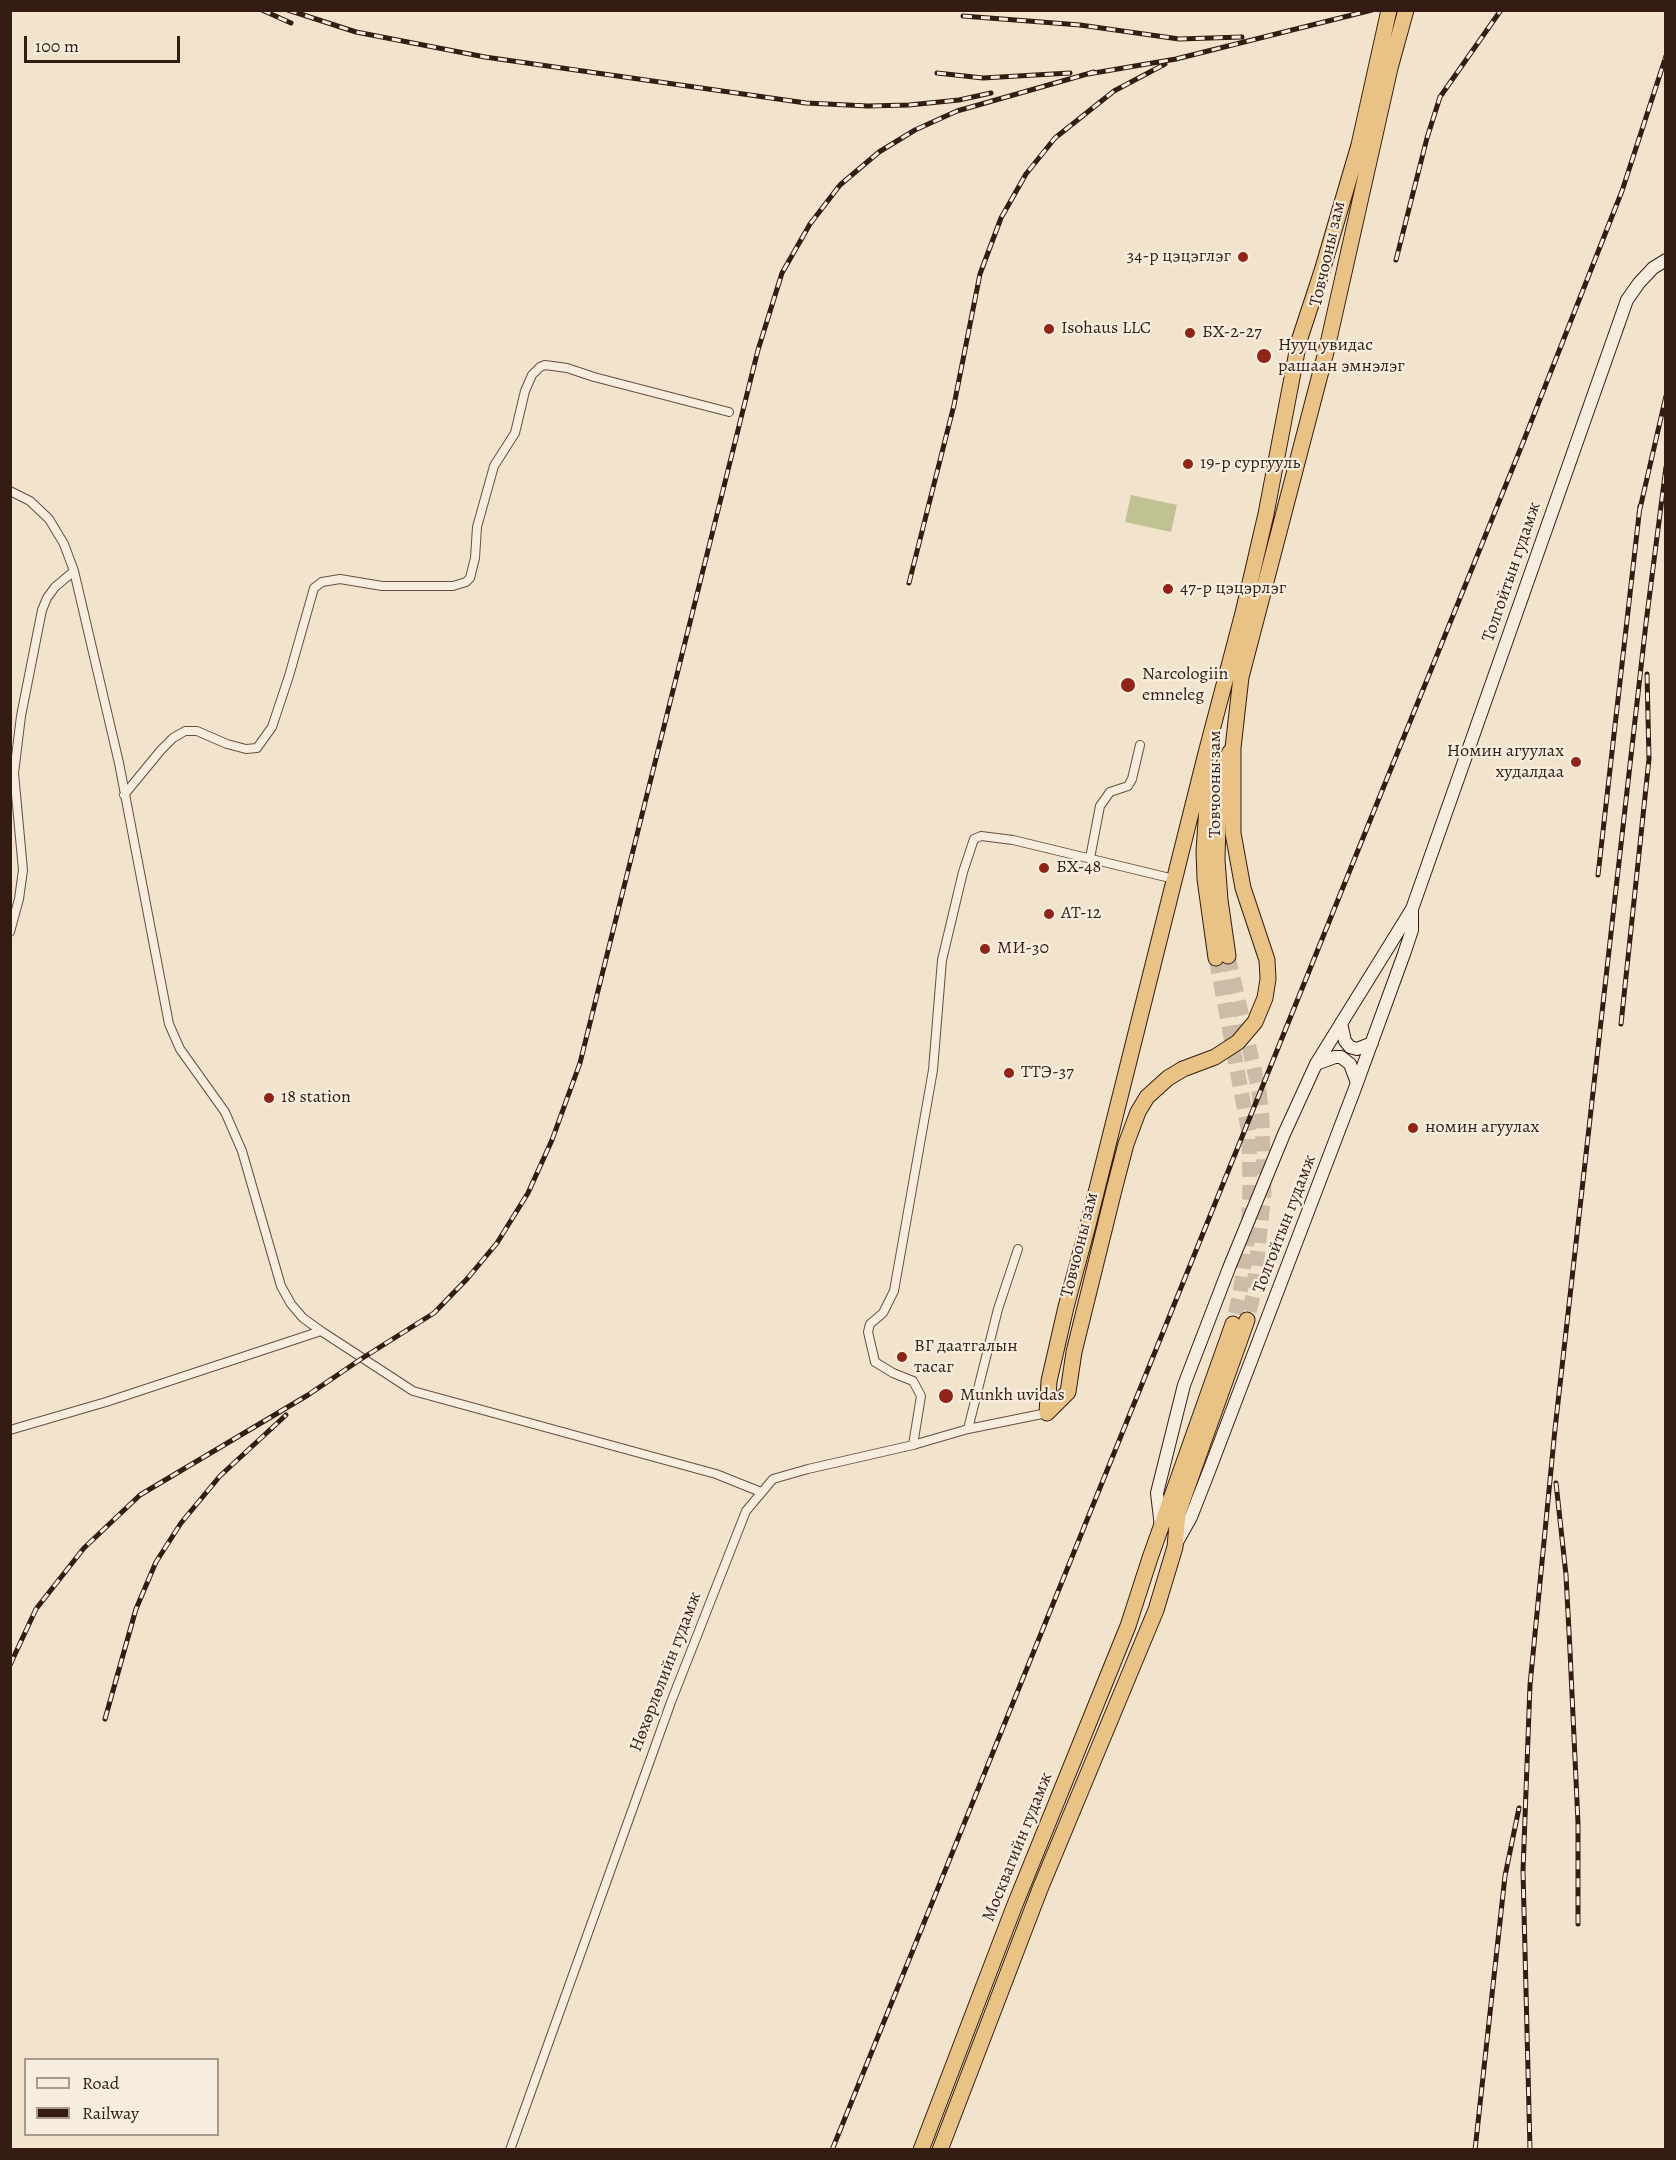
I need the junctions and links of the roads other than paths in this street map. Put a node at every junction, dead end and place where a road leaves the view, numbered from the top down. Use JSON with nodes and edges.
{"nodes":[{"id":1,"x":1389,"y":10,"type":"edge"},
{"id":2,"x":1406,"y":10,"type":"edge"},
{"id":3,"x":1665,"y":260,"type":"edge"},
{"id":4,"x":729,"y":412,"type":"dead end"},
{"id":5,"x":10,"y":491,"type":"edge"},
{"id":6,"x":74,"y":571,"type":"junction"},
{"id":7,"x":1140,"y":745,"type":"dead end"},
{"id":8,"x":1233,"y":748,"type":"junction"},
{"id":9,"x":1204,"y":762,"type":"junction"},
{"id":10,"x":124,"y":795,"type":"junction"},
{"id":11,"x":1090,"y":858,"type":"junction"},
{"id":12,"x":1174,"y":879,"type":"junction"},
{"id":13,"x":1412,"y":909,"type":"junction"},
{"id":14,"x":10,"y":932,"type":"edge"},
{"id":15,"x":1341,"y":1023,"type":"junction"},
{"id":16,"x":1372,"y":1043,"type":"junction"},
{"id":17,"x":1316,"y":1064,"type":"junction"},
{"id":18,"x":1357,"y":1083,"type":"junction"},
{"id":19,"x":1018,"y":1249,"type":"dead end"},
{"id":20,"x":321,"y":1331,"type":"junction"},
{"id":21,"x":1047,"y":1413,"type":"junction"},
{"id":22,"x":968,"y":1429,"type":"junction"},
{"id":23,"x":10,"y":1430,"type":"edge"},
{"id":24,"x":913,"y":1445,"type":"junction"},
{"id":25,"x":761,"y":1492,"type":"junction"},
{"id":26,"x":1161,"y":1527,"type":"junction"},
{"id":27,"x":1175,"y":1547,"type":"junction"},
{"id":28,"x":510,"y":2150,"type":"edge"},
{"id":29,"x":921,"y":2150,"type":"edge"},
{"id":30,"x":940,"y":2150,"type":"edge"}],
"edges":[{"from":1,"to":9,"type":"highway","name":"Товчооны зам"},
{"from":2,"to":8,"type":"highway","name":"Товчооны зам"},
{"from":3,"to":13,"type":"main road","name":"Толгойтын гудамж"},
{"from":4,"to":10,"type":"street"},
{"from":5,"to":6,"type":"street"},
{"from":6,"to":10,"type":"street"},
{"from":6,"to":14,"type":"street"},
{"from":7,"to":11,"type":"street"},
{"from":8,"to":9,"type":"highway"},
{"from":8,"to":21,"type":"highway","name":"Товчооны зам"},
{"from":9,"to":12,"type":"highway","name":"Товчооны зам"},
{"from":10,"to":20,"type":"street"},
{"from":11,"to":12,"type":"street"},
{"from":11,"to":24,"type":"street"},
{"from":12,"to":21,"type":"highway","name":"Товчооны зам"},
{"from":13,"to":15,"type":"main road","name":"Толгойтын гудамж"},
{"from":13,"to":16,"type":"main road","name":"Толгойтын гудамж"},
{"from":15,"to":16,"type":"main road"},
{"from":15,"to":17,"type":"main road","name":"Толгойтын гудамж"},
{"from":16,"to":18,"type":"main road","name":"Толгойтын гудамж"},
{"from":17,"to":18,"type":"main road"},
{"from":17,"to":26,"type":"main road","name":"Толгойтын гудамж"},
{"from":18,"to":27,"type":"main road","name":"Толгойтын гудамж"},
{"from":19,"to":22,"type":"street"},
{"from":20,"to":23,"type":"street"},
{"from":20,"to":25,"type":"street"},
{"from":21,"to":22,"type":"street","name":"Нөхөрлөлийн гудамж"},
{"from":22,"to":24,"type":"street","name":"Нөхөрлөлийн гудамж"},
{"from":24,"to":25,"type":"street","name":"Нөхөрлөлийн гудамж"},
{"from":25,"to":28,"type":"street","name":"Нөхөрлөлийн гудамж"},
{"from":26,"to":27,"type":"highway","name":"Москвагийн гудамж"},
{"from":26,"to":29,"type":"highway","name":"Москвагийн гудамж"},
{"from":27,"to":30,"type":"highway","name":"Москвагийн гудамж"}]}
